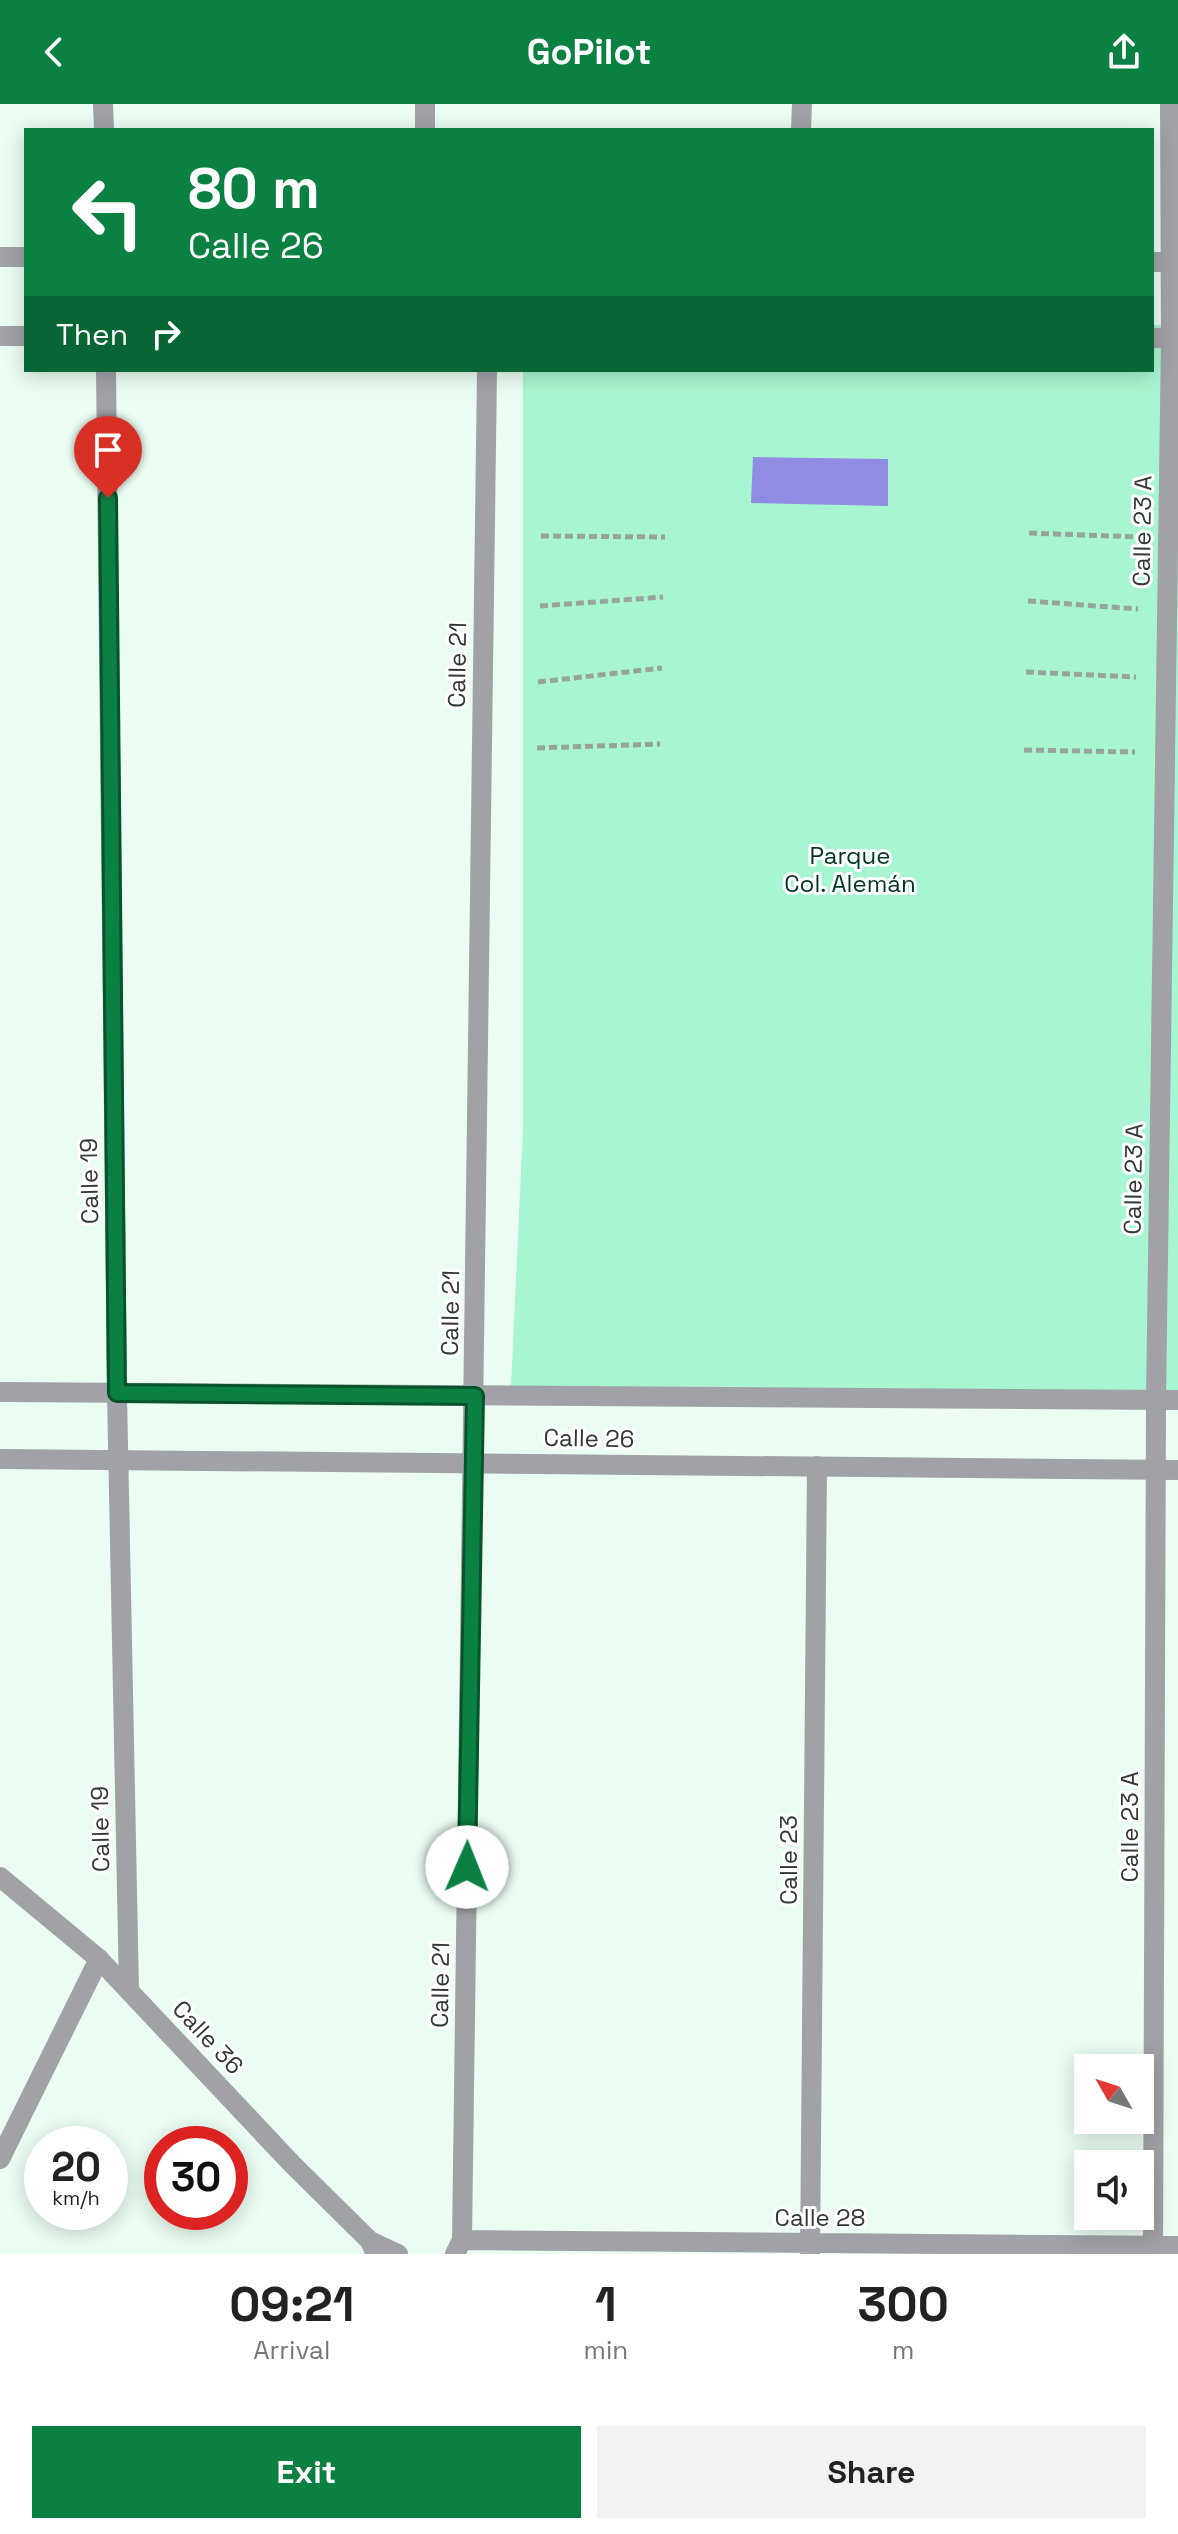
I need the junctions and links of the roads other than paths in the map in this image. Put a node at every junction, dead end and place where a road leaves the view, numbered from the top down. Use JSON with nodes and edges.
{"nodes":[{"id":1,"x":103,"y":104,"type":"edge"},
{"id":2,"x":425,"y":104,"type":"edge"},
{"id":3,"x":802,"y":104,"type":"edge"},
{"id":4,"x":1170,"y":104,"type":"edge"},
{"id":5,"x":104,"y":128,"type":"edge"},
{"id":6,"x":425,"y":128,"type":"edge"},
{"id":7,"x":801,"y":128,"type":"edge"},
{"id":8,"x":0,"y":257,"type":"edge"},
{"id":9,"x":24,"y":257,"type":"edge"},
{"id":10,"x":1166,"y":262,"type":"edge"},
{"id":11,"x":0,"y":336,"type":"edge"},
{"id":12,"x":24,"y":336,"type":"edge"},
{"id":13,"x":1167,"y":338,"type":"edge"},
{"id":14,"x":106,"y":372,"type":"edge"},
{"id":15,"x":487,"y":372,"type":"edge"},
{"id":16,"x":0,"y":1392,"type":"edge"},
{"id":17,"x":117,"y":1393,"type":"junction"},
{"id":18,"x":475,"y":1396,"type":"junction"},
{"id":19,"x":1156,"y":1399,"type":"junction"},
{"id":20,"x":1178,"y":1400,"type":"edge"},
{"id":21,"x":0,"y":1459,"type":"edge"},
{"id":22,"x":119,"y":1460,"type":"junction"},
{"id":23,"x":473,"y":1463,"type":"junction"},
{"id":24,"x":817,"y":1466,"type":"junction"},
{"id":25,"x":1156,"y":1470,"type":"junction"},
{"id":26,"x":1178,"y":1470,"type":"edge"},
{"id":27,"x":0,"y":1877,"type":"edge"},
{"id":28,"x":99,"y":1959,"type":"junction"},
{"id":29,"x":129,"y":1990,"type":"junction"},
{"id":30,"x":0,"y":2159,"type":"edge"},
{"id":31,"x":1178,"y":2246,"type":"edge"},
{"id":32,"x":458,"y":2247,"type":"edge"},
{"id":33,"x":373,"y":2248,"type":"edge"},
{"id":34,"x":810,"y":2248,"type":"edge"},
{"id":35,"x":1153,"y":2250,"type":"edge"},
{"id":36,"x":398,"y":2254,"type":"edge"}],
"edges":[{"from":1,"to":5,"type":"street"},
{"from":2,"to":6,"type":"street"},
{"from":3,"to":7,"type":"street"},
{"from":4,"to":10,"type":"street","name":"Calle 23 A"},
{"from":8,"to":9,"type":"street"},
{"from":10,"to":13,"type":"street","name":"Calle 23 A"},
{"from":11,"to":12,"type":"street"},
{"from":13,"to":19,"type":"street","name":"Calle 23 A"},
{"from":14,"to":17,"type":"street","name":"Calle 19"},
{"from":15,"to":18,"type":"street","name":"Calle 21"},
{"from":16,"to":17,"type":"street","name":"Calle 26"},
{"from":17,"to":18,"type":"street","name":"Calle 26"},
{"from":17,"to":22,"type":"street","name":"Calle 19"},
{"from":18,"to":19,"type":"street","name":"Calle 26"},
{"from":18,"to":23,"type":"street","name":"Calle 21"},
{"from":19,"to":20,"type":"street","name":"Calle 26"},
{"from":19,"to":25,"type":"street","name":"Calle 23 A"},
{"from":21,"to":22,"type":"street","name":"Calle 26"},
{"from":22,"to":23,"type":"street","name":"Calle 26"},
{"from":22,"to":29,"type":"street","name":"Calle 19"},
{"from":23,"to":24,"type":"street","name":"Calle 26"},
{"from":23,"to":32,"type":"street","name":"Calle 21"},
{"from":24,"to":25,"type":"street","name":"Calle 26"},
{"from":24,"to":34,"type":"street","name":"Calle 23"},
{"from":25,"to":26,"type":"street","name":"Calle 26"},
{"from":25,"to":35,"type":"street","name":"Calle 23 A"},
{"from":27,"to":28,"type":"street","name":"Calle 36"},
{"from":28,"to":29,"type":"street","name":"Calle 36"},
{"from":28,"to":30,"type":"street"},
{"from":29,"to":33,"type":"street","name":"Calle 36"},
{"from":31,"to":35,"type":"street","name":"Calle 28"},
{"from":32,"to":34,"type":"street","name":"Calle 28"},
{"from":33,"to":36,"type":"street","name":"Calle 36"},
{"from":34,"to":35,"type":"street","name":"Calle 28"}]}
